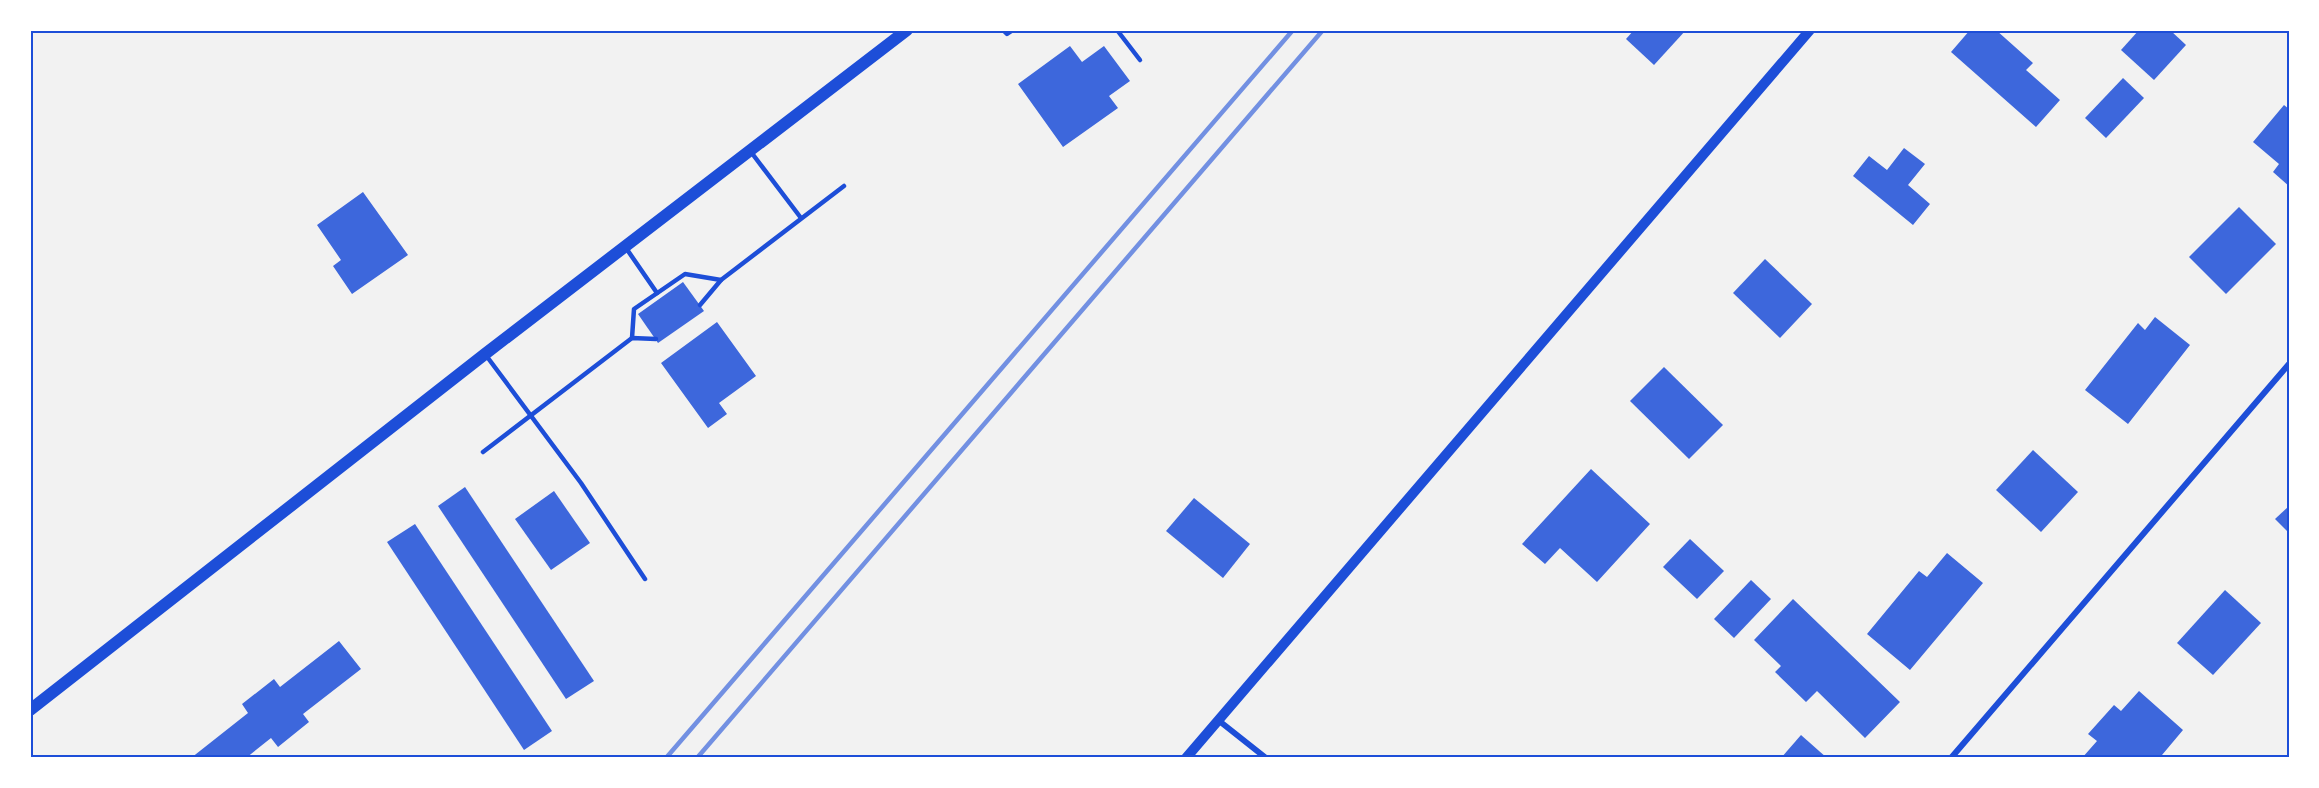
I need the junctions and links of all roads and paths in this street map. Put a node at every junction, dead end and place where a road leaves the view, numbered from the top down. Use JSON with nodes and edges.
{"nodes":[{"id":1,"x":907,"y":30,"type":"edge"},
{"id":2,"x":1003,"y":30,"type":"edge"},
{"id":3,"x":1012,"y":30,"type":"edge"},
{"id":4,"x":1117,"y":30,"type":"edge"},
{"id":5,"x":1810,"y":30,"type":"edge"},
{"id":6,"x":1140,"y":60,"type":"dead end"},
{"id":7,"x":750,"y":150,"type":"junction"},
{"id":8,"x":844,"y":186,"type":"dead end"},
{"id":9,"x":801,"y":218,"type":"junction"},
{"id":10,"x":625,"y":246,"type":"junction"},
{"id":11,"x":721,"y":280,"type":"junction"},
{"id":12,"x":657,"y":293,"type":"junction"},
{"id":13,"x":700,"y":305,"type":"dead end"},
{"id":14,"x":632,"y":338,"type":"junction"},
{"id":15,"x":656,"y":339,"type":"dead end"},
{"id":16,"x":485,"y":354,"type":"junction"},
{"id":17,"x":2289,"y":364,"type":"edge"},
{"id":18,"x":531,"y":416,"type":"junction"},
{"id":19,"x":483,"y":452,"type":"dead end"},
{"id":20,"x":645,"y":579,"type":"dead end"},
{"id":21,"x":30,"y":710,"type":"edge"},
{"id":22,"x":1218,"y":720,"type":"junction"},
{"id":23,"x":1186,"y":758,"type":"edge"},
{"id":24,"x":1266,"y":758,"type":"edge"},
{"id":25,"x":1951,"y":758,"type":"edge"}],
"edges":[{"from":1,"to":7,"type":"main road"},
{"from":2,"to":3,"type":"lane"},
{"from":4,"to":6,"type":"lane"},
{"from":5,"to":22,"type":"street"},
{"from":7,"to":9,"type":"lane"},
{"from":7,"to":10,"type":"main road"},
{"from":8,"to":9,"type":"lane"},
{"from":9,"to":11,"type":"lane"},
{"from":10,"to":12,"type":"lane"},
{"from":10,"to":16,"type":"main road"},
{"from":11,"to":12,"type":"lane"},
{"from":11,"to":13,"type":"lane"},
{"from":12,"to":14,"type":"lane"},
{"from":14,"to":15,"type":"lane"},
{"from":14,"to":18,"type":"lane"},
{"from":16,"to":18,"type":"lane"},
{"from":16,"to":21,"type":"main road"},
{"from":17,"to":25,"type":"street"},
{"from":18,"to":19,"type":"lane"},
{"from":18,"to":20,"type":"lane"},
{"from":22,"to":23,"type":"street"},
{"from":22,"to":24,"type":"street"}]}
